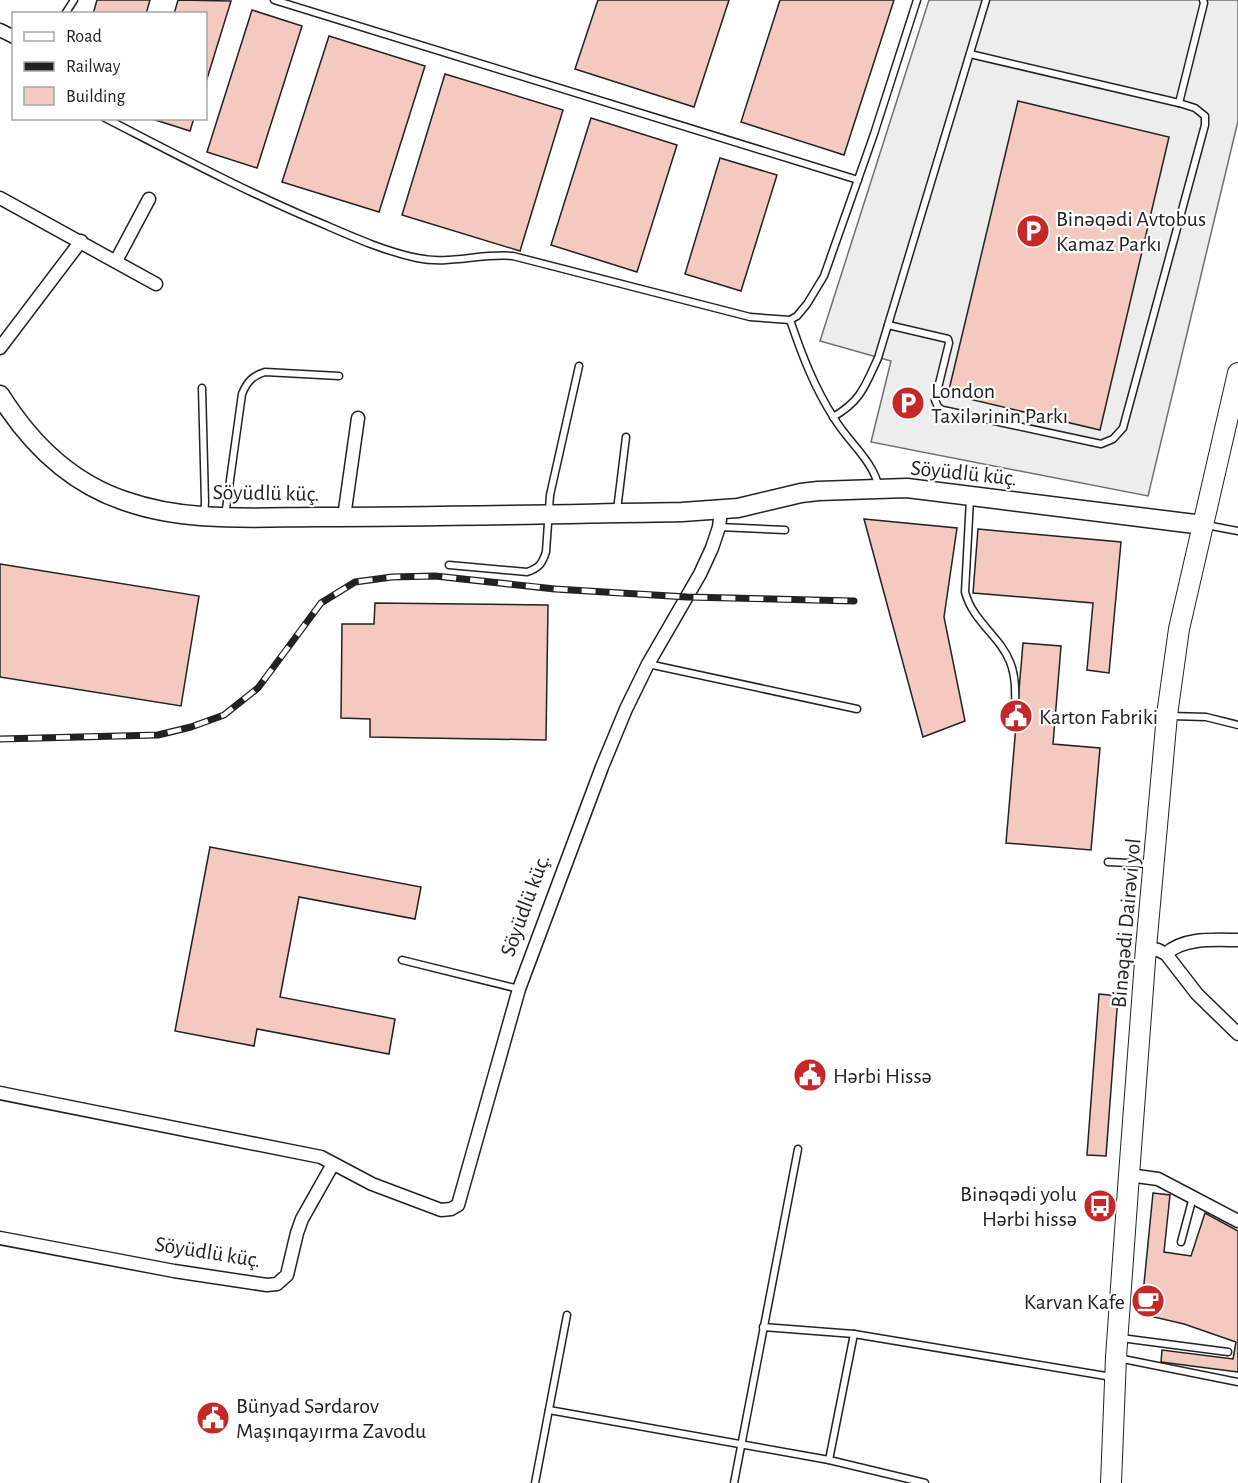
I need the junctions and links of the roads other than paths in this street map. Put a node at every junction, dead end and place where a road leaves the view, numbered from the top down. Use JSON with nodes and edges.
{"nodes":[{"id":1,"x":274,"y":0,"type":"edge"},
{"id":2,"x":917,"y":0,"type":"edge"},
{"id":3,"x":986,"y":0,"type":"edge"},
{"id":4,"x":1203,"y":0,"type":"edge"},
{"id":5,"x":970,"y":54,"type":"junction"},
{"id":6,"x":1179,"y":104,"type":"junction"},
{"id":7,"x":109,"y":120,"type":"edge"},
{"id":8,"x":858,"y":180,"type":"junction"},
{"id":9,"x":0,"y":198,"type":"edge"},
{"id":10,"x":149,"y":199,"type":"dead end"},
{"id":11,"x":81,"y":241,"type":"junction"},
{"id":12,"x":116,"y":261,"type":"junction"},
{"id":13,"x":156,"y":284,"type":"dead end"},
{"id":14,"x":790,"y":320,"type":"junction"},
{"id":15,"x":888,"y":325,"type":"junction"},
{"id":16,"x":0,"y":348,"type":"edge"},
{"id":17,"x":579,"y":366,"type":"dead end"},
{"id":18,"x":1238,"y":373,"type":"edge"},
{"id":19,"x":339,"y":376,"type":"dead end"},
{"id":20,"x":202,"y":388,"type":"dead end"},
{"id":21,"x":0,"y":395,"type":"edge"},
{"id":22,"x":833,"y":417,"type":"junction"},
{"id":23,"x":358,"y":418,"type":"dead end"},
{"id":24,"x":1233,"y":419,"type":"edge"},
{"id":25,"x":626,"y":437,"type":"dead end"},
{"id":26,"x":879,"y":489,"type":"junction"},
{"id":27,"x":970,"y":496,"type":"junction"},
{"id":28,"x":617,"y":513,"type":"junction"},
{"id":29,"x":548,"y":515,"type":"junction"},
{"id":30,"x":204,"y":516,"type":"junction"},
{"id":31,"x":224,"y":517,"type":"junction"},
{"id":32,"x":344,"y":517,"type":"junction"},
{"id":33,"x":720,"y":519,"type":"junction"},
{"id":34,"x":1203,"y":525,"type":"junction"},
{"id":35,"x":785,"y":530,"type":"dead end"},
{"id":36,"x":1238,"y":531,"type":"edge"},
{"id":37,"x":449,"y":565,"type":"dead end"},
{"id":38,"x":648,"y":664,"type":"junction"},
{"id":39,"x":857,"y":709,"type":"dead end"},
{"id":40,"x":1167,"y":716,"type":"junction"},
{"id":41,"x":1015,"y":717,"type":"dead end"},
{"id":42,"x":1238,"y":725,"type":"edge"},
{"id":43,"x":1108,"y":862,"type":"dead end"},
{"id":44,"x":1154,"y":865,"type":"junction"},
{"id":45,"x":1238,"y":940,"type":"edge"},
{"id":46,"x":1146,"y":948,"type":"junction"},
{"id":47,"x":1166,"y":954,"type":"junction"},
{"id":48,"x":402,"y":960,"type":"dead end"},
{"id":49,"x":519,"y":989,"type":"junction"},
{"id":50,"x":1238,"y":1033,"type":"edge"},
{"id":51,"x":0,"y":1093,"type":"edge"},
{"id":52,"x":798,"y":1149,"type":"dead end"},
{"id":53,"x":333,"y":1164,"type":"junction"},
{"id":54,"x":1129,"y":1174,"type":"junction"},
{"id":55,"x":1193,"y":1197,"type":"junction"},
{"id":56,"x":1238,"y":1221,"type":"edge"},
{"id":57,"x":0,"y":1238,"type":"edge"},
{"id":58,"x":1181,"y":1242,"type":"dead end"},
{"id":59,"x":567,"y":1315,"type":"dead end"},
{"id":60,"x":763,"y":1327,"type":"junction"},
{"id":61,"x":854,"y":1334,"type":"junction"},
{"id":62,"x":1117,"y":1348,"type":"junction"},
{"id":63,"x":1228,"y":1352,"type":"dead end"},
{"id":64,"x":1115,"y":1377,"type":"junction"},
{"id":65,"x":1238,"y":1382,"type":"edge"},
{"id":66,"x":549,"y":1410,"type":"junction"},
{"id":67,"x":742,"y":1443,"type":"junction"},
{"id":68,"x":829,"y":1460,"type":"junction"},
{"id":69,"x":535,"y":1483,"type":"edge"},
{"id":70,"x":734,"y":1483,"type":"edge"},
{"id":71,"x":925,"y":1483,"type":"edge"},
{"id":72,"x":1111,"y":1483,"type":"edge"}],
"edges":[{"from":1,"to":8,"type":"lane"},
{"from":2,"to":8,"type":"lane"},
{"from":3,"to":5,"type":"lane"},
{"from":4,"to":6,"type":"lane"},
{"from":5,"to":6,"type":"lane"},
{"from":5,"to":15,"type":"lane"},
{"from":6,"to":15,"type":"lane"},
{"from":7,"to":14,"type":"lane"},
{"from":8,"to":14,"type":"lane"},
{"from":9,"to":11,"type":"street"},
{"from":10,"to":12,"type":"street"},
{"from":11,"to":12,"type":"street"},
{"from":11,"to":16,"type":"street"},
{"from":12,"to":13,"type":"street"},
{"from":14,"to":22,"type":"lane"},
{"from":15,"to":22,"type":"lane"},
{"from":17,"to":29,"type":"lane"},
{"from":18,"to":24,"type":"main road","name":"Binəqədi Dairəvi yol"},
{"from":19,"to":31,"type":"lane"},
{"from":20,"to":30,"type":"lane"},
{"from":21,"to":30,"type":"street","name":"Söyüdlü küç."},
{"from":22,"to":26,"type":"lane"},
{"from":23,"to":32,"type":"street"},
{"from":24,"to":34,"type":"main road","name":"Binəqədi Dairəvi yol"},
{"from":25,"to":28,"type":"lane"},
{"from":26,"to":27,"type":"street","name":"Söyüdlü küç."},
{"from":26,"to":33,"type":"street","name":"Söyüdlü küç."},
{"from":27,"to":34,"type":"street","name":"Söyüdlü küç."},
{"from":27,"to":41,"type":"lane"},
{"from":28,"to":29,"type":"street","name":"Söyüdlü küç."},
{"from":28,"to":33,"type":"street","name":"Söyüdlü küç."},
{"from":29,"to":32,"type":"street","name":"Söyüdlü küç."},
{"from":29,"to":37,"type":"lane"},
{"from":30,"to":31,"type":"street","name":"Söyüdlü küç."},
{"from":31,"to":32,"type":"street","name":"Söyüdlü küç."},
{"from":33,"to":35,"type":"lane"},
{"from":33,"to":38,"type":"street","name":"Söyüdlü küç."},
{"from":34,"to":36,"type":"lane"},
{"from":34,"to":40,"type":"main road","name":"Binəqədi Dairəvi yol"},
{"from":38,"to":39,"type":"lane"},
{"from":38,"to":49,"type":"street","name":"Söyüdlü küç."},
{"from":40,"to":42,"type":"lane"},
{"from":40,"to":44,"type":"main road","name":"Binəqədi Dairəvi yol"},
{"from":43,"to":44,"type":"lane"},
{"from":44,"to":46,"type":"main road","name":"Binəqədi Dairəvi yol"},
{"from":45,"to":47,"type":"street"},
{"from":46,"to":47,"type":"street"},
{"from":46,"to":54,"type":"main road","name":"Binəqədi Dairəvi yol"},
{"from":47,"to":50,"type":"street"},
{"from":48,"to":49,"type":"lane"},
{"from":49,"to":53,"type":"street","name":"Söyüdlü küç."},
{"from":51,"to":53,"type":"street","name":"Söyüdlü küç."},
{"from":52,"to":60,"type":"lane"},
{"from":53,"to":57,"type":"street","name":"Söyüdlü küç."},
{"from":54,"to":55,"type":"street"},
{"from":54,"to":62,"type":"main road","name":"Binəqədi Dairəvi yol"},
{"from":55,"to":56,"type":"street"},
{"from":55,"to":58,"type":"lane"},
{"from":59,"to":66,"type":"lane"},
{"from":60,"to":61,"type":"lane"},
{"from":60,"to":67,"type":"lane"},
{"from":61,"to":64,"type":"lane"},
{"from":61,"to":68,"type":"lane"},
{"from":62,"to":63,"type":"lane"},
{"from":62,"to":64,"type":"main road","name":"Binəqədi Dairəvi yol"},
{"from":62,"to":65,"type":"lane"},
{"from":64,"to":72,"type":"main road","name":"Binəqədi Dairəvi yol"},
{"from":66,"to":67,"type":"lane"},
{"from":66,"to":69,"type":"lane"},
{"from":67,"to":68,"type":"lane"},
{"from":67,"to":70,"type":"lane"},
{"from":68,"to":71,"type":"lane"}]}
